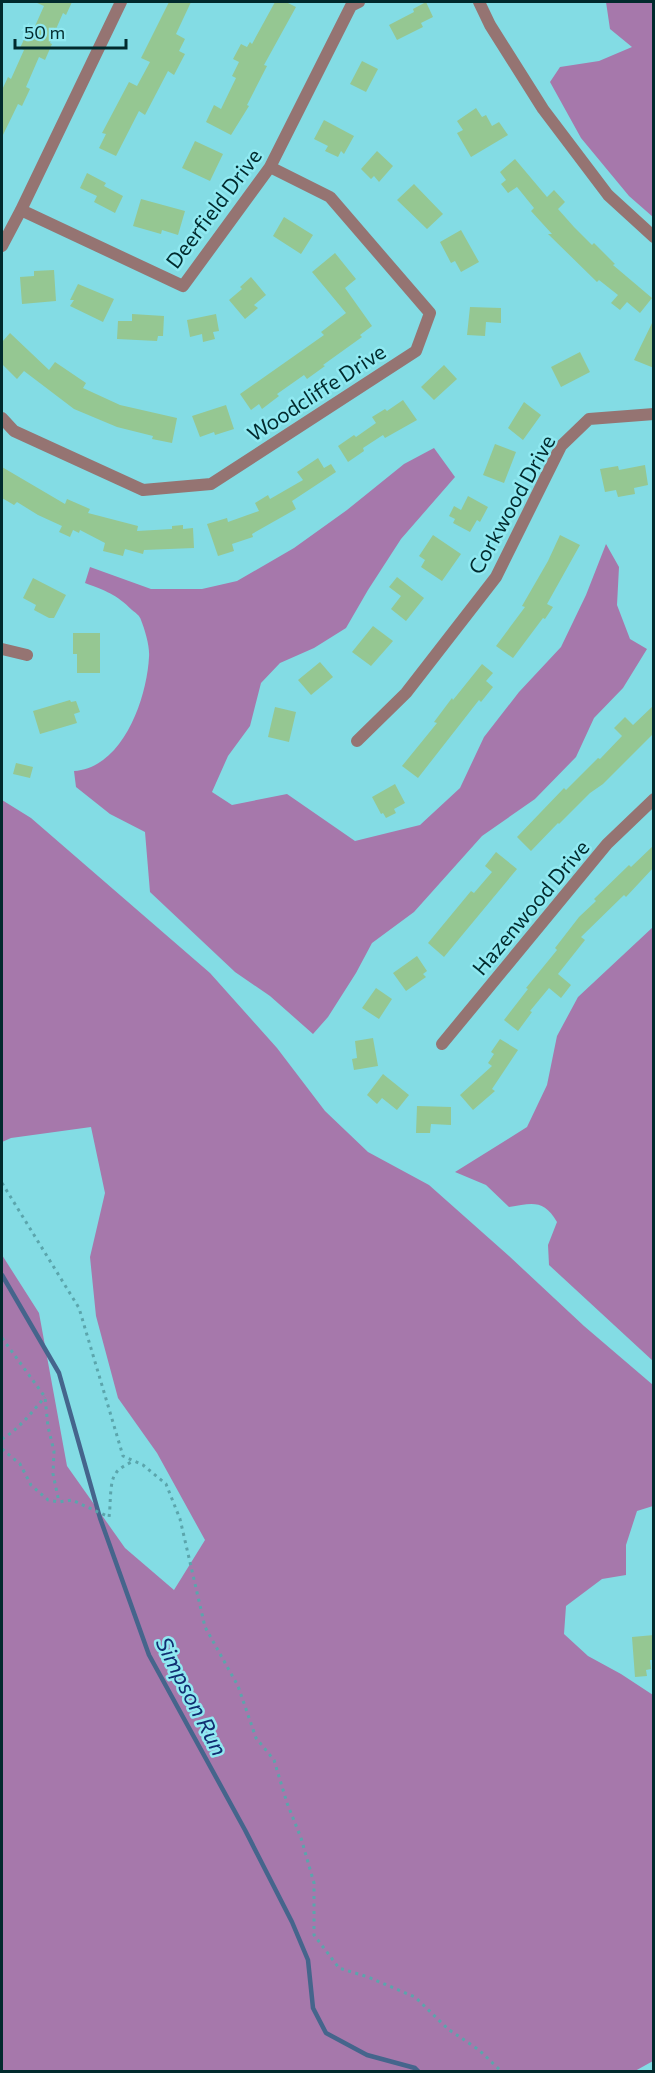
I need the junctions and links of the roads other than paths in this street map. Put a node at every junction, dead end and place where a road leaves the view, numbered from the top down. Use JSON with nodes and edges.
{"nodes":[{"id":1,"x":121,"y":2,"type":"edge"},
{"id":2,"x":359,"y":2,"type":"edge"},
{"id":3,"x":479,"y":2,"type":"edge"},
{"id":4,"x":270,"y":167,"type":"junction"},
{"id":5,"x":21,"y":210,"type":"junction"},
{"id":6,"x":654,"y":237,"type":"edge"},
{"id":7,"x":2,"y":246,"type":"edge"},
{"id":8,"x":654,"y":414,"type":"edge"},
{"id":9,"x":2,"y":418,"type":"edge"},
{"id":10,"x":2,"y":649,"type":"edge"},
{"id":11,"x":27,"y":655,"type":"dead end"},
{"id":12,"x":357,"y":741,"type":"dead end"},
{"id":13,"x":654,"y":799,"type":"edge"},
{"id":14,"x":442,"y":1044,"type":"dead end"}],
"edges":[{"from":1,"to":5,"type":"street"},
{"from":2,"to":4,"type":"street","name":"Deerfield Drive"},
{"from":3,"to":6,"type":"street"},
{"from":4,"to":5,"type":"street","name":"Deerfield Drive"},
{"from":4,"to":9,"type":"street","name":"Woodcliffe Drive"},
{"from":5,"to":7,"type":"street"},
{"from":8,"to":12,"type":"street","name":"Corkwood Drive"},
{"from":10,"to":11,"type":"street"},
{"from":13,"to":14,"type":"street","name":"Hazenwood Drive"}]}
